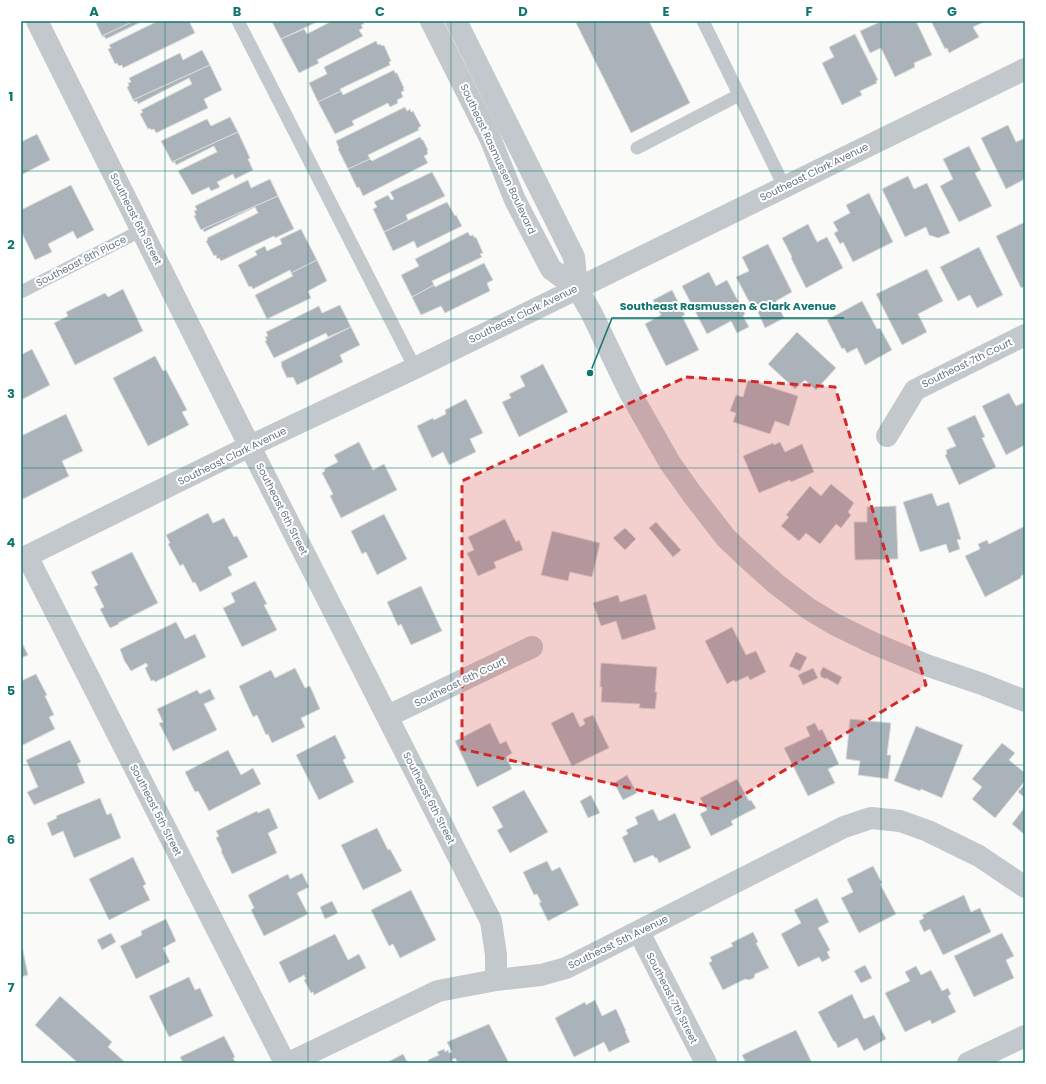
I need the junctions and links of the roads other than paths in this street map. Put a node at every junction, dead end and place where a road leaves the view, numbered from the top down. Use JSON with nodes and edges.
{"nodes":[{"id":1,"x":37,"y":21,"type":"edge"},
{"id":2,"x":238,"y":21,"type":"edge"},
{"id":3,"x":431,"y":21,"type":"edge"},
{"id":4,"x":456,"y":21,"type":"edge"},
{"id":5,"x":703,"y":21,"type":"edge"},
{"id":6,"x":1025,"y":69,"type":"edge"},
{"id":7,"x":740,"y":95,"type":"junction"},
{"id":8,"x":637,"y":148,"type":"dead end"},
{"id":9,"x":784,"y":186,"type":"junction"},
{"id":10,"x":142,"y":230,"type":"junction"},
{"id":11,"x":577,"y":288,"type":"junction"},
{"id":12,"x":21,"y":292,"type":"edge"},
{"id":13,"x":1025,"y":335,"type":"edge"},
{"id":14,"x":415,"y":368,"type":"junction"},
{"id":15,"x":887,"y":436,"type":"dead end"},
{"id":16,"x":250,"y":446,"type":"junction"},
{"id":17,"x":24,"y":558,"type":"edge"},
{"id":18,"x":532,"y":647,"type":"dead end"},
{"id":19,"x":1025,"y":701,"type":"edge"},
{"id":20,"x":388,"y":716,"type":"junction"},
{"id":21,"x":1025,"y":887,"type":"edge"},
{"id":22,"x":639,"y":932,"type":"junction"},
{"id":23,"x":496,"y":980,"type":"junction"},
{"id":24,"x":1025,"y":1036,"type":"edge"},
{"id":25,"x":285,"y":1063,"type":"edge"},
{"id":26,"x":289,"y":1063,"type":"edge"},
{"id":27,"x":706,"y":1063,"type":"edge"},
{"id":28,"x":968,"y":1063,"type":"edge"}],
"edges":[{"from":1,"to":10,"type":"street","name":"Southeast 6th Street"},
{"from":2,"to":14,"type":"lane"},
{"from":3,"to":11,"type":"street","name":"Southeast Rasmussen Boulevard"},
{"from":4,"to":11,"type":"street","name":"Southeast Rasmussen Boulevard"},
{"from":5,"to":7,"type":"lane"},
{"from":6,"to":9,"type":"street","name":"Southeast Clark Avenue"},
{"from":7,"to":8,"type":"lane"},
{"from":7,"to":9,"type":"lane"},
{"from":9,"to":11,"type":"street","name":"Southeast Clark Avenue"},
{"from":10,"to":12,"type":"lane","name":"Southeast 8th Place"},
{"from":10,"to":16,"type":"street","name":"Southeast 6th Street"},
{"from":11,"to":14,"type":"street","name":"Southeast Clark Avenue"},
{"from":11,"to":19,"type":"street","name":"Southeast Rasmussen Boulevard"},
{"from":13,"to":15,"type":"street","name":"Southeast 7th Court"},
{"from":14,"to":16,"type":"street","name":"Southeast Clark Avenue"},
{"from":16,"to":17,"type":"street","name":"Southeast Clark Avenue"},
{"from":16,"to":20,"type":"street","name":"Southeast 6th Street"},
{"from":17,"to":25,"type":"street","name":"Southeast 5th Street"},
{"from":18,"to":20,"type":"street","name":"Southeast 6th Court"},
{"from":20,"to":23,"type":"street","name":"Southeast 6th Street"},
{"from":21,"to":22,"type":"street","name":"Southeast 5th Avenue"},
{"from":22,"to":23,"type":"street","name":"Southeast 5th Avenue"},
{"from":22,"to":27,"type":"street","name":"Southeast 7th Street"},
{"from":23,"to":26,"type":"street","name":"Southeast 5th Avenue"},
{"from":24,"to":28,"type":"street"}]}
